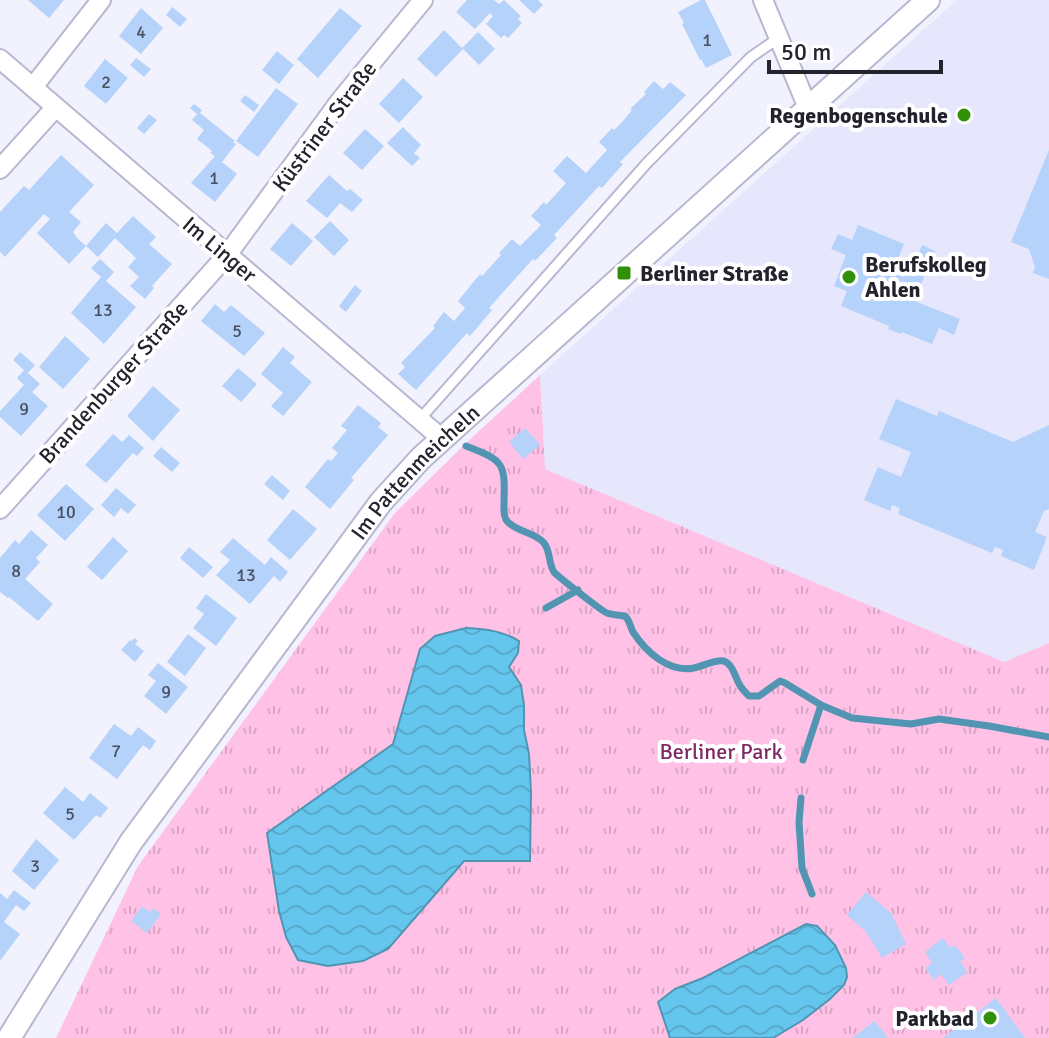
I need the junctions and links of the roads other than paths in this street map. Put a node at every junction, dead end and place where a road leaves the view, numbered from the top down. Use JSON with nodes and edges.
{"nodes":[{"id":1,"x":101,"y":0,"type":"edge"},
{"id":2,"x":423,"y":0,"type":"edge"},
{"id":3,"x":763,"y":0,"type":"edge"},
{"id":4,"x":928,"y":0,"type":"edge"},
{"id":5,"x":780,"y":37,"type":"junction"},
{"id":6,"x":0,"y":59,"type":"edge"},
{"id":7,"x":33,"y":87,"type":"junction"},
{"id":8,"x":55,"y":108,"type":"junction"},
{"id":9,"x":808,"y":108,"type":"junction"},
{"id":10,"x":0,"y":169,"type":"edge"},
{"id":11,"x":227,"y":255,"type":"junction"},
{"id":12,"x":420,"y":419,"type":"junction"},
{"id":13,"x":441,"y":438,"type":"junction"},
{"id":14,"x":0,"y":509,"type":"edge"},
{"id":15,"x":9,"y":1038,"type":"edge"}],
"edges":[{"from":1,"to":7,"type":"street"},
{"from":2,"to":11,"type":"street","name":"Küstriner Straße"},
{"from":3,"to":5,"type":"street"},
{"from":4,"to":9,"type":"street","name":"Im Pattenmeicheln"},
{"from":5,"to":9,"type":"street"},
{"from":5,"to":12,"type":"lane","name":"Im Pattenmeicheln"},
{"from":6,"to":7,"type":"street","name":"Im Linger"},
{"from":7,"to":8,"type":"street","name":"Im Linger"},
{"from":8,"to":10,"type":"street"},
{"from":8,"to":11,"type":"street","name":"Im Linger"},
{"from":9,"to":13,"type":"street","name":"Im Pattenmeicheln"},
{"from":11,"to":12,"type":"street","name":"Im Linger"},
{"from":11,"to":14,"type":"street","name":"Brandenburger Straße"},
{"from":12,"to":13,"type":"street","name":"Im Linger"},
{"from":13,"to":15,"type":"street","name":"Im Pattenmeicheln"}]}
